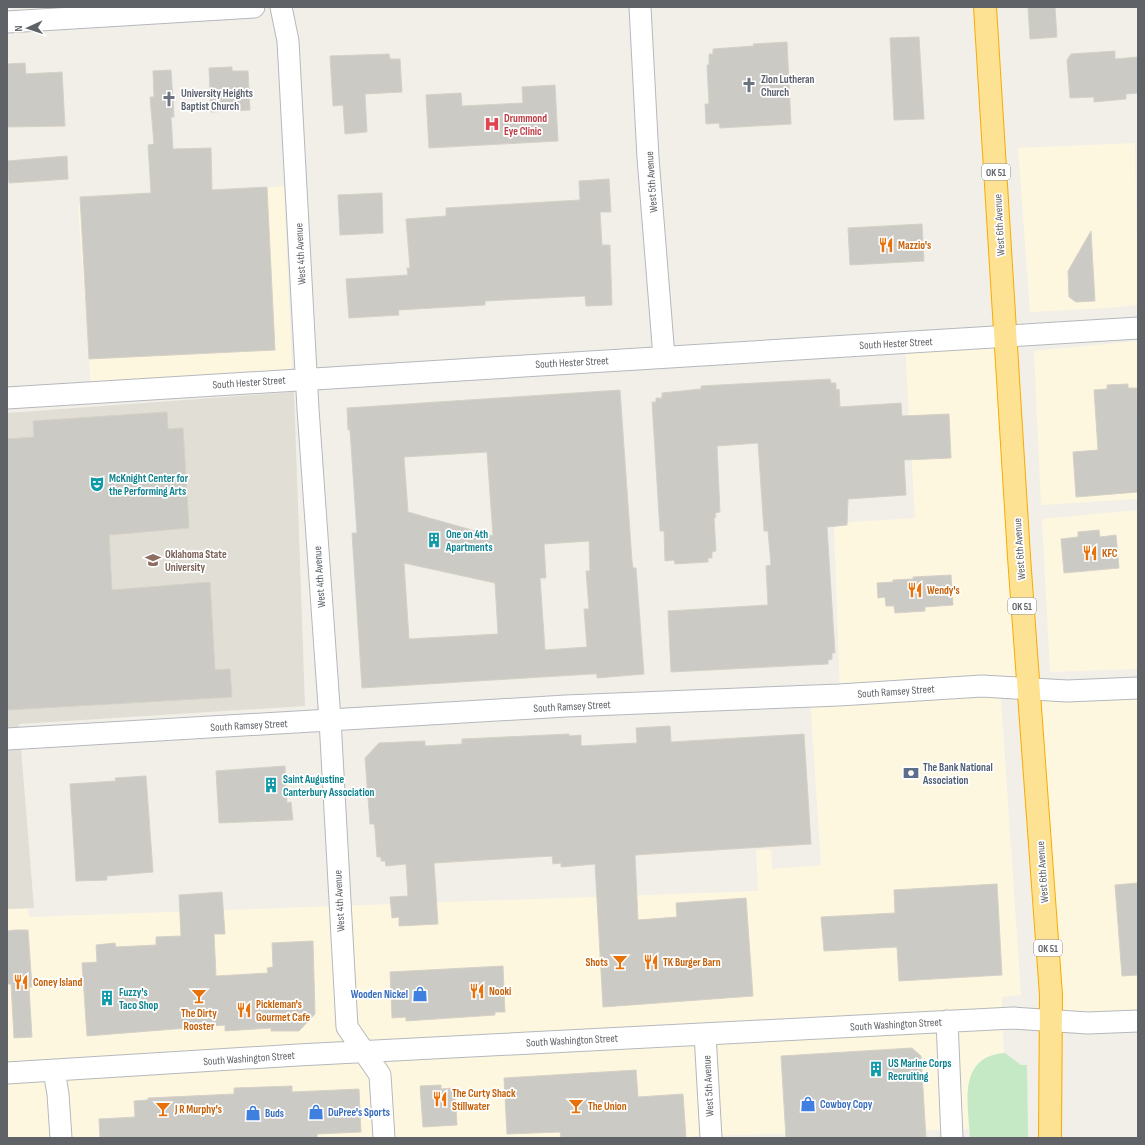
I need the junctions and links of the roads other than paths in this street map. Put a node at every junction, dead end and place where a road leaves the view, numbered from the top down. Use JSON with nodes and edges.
{"nodes":[{"id":1,"x":254,"y":7,"type":"edge"},
{"id":2,"x":281,"y":7,"type":"edge"},
{"id":3,"x":640,"y":7,"type":"edge"},
{"id":4,"x":985,"y":7,"type":"edge"},
{"id":5,"x":7,"y":22,"type":"edge"},
{"id":6,"x":1138,"y":328,"type":"edge"},
{"id":7,"x":1006,"y":337,"type":"junction"},
{"id":8,"x":664,"y":357,"type":"junction"},
{"id":9,"x":306,"y":379,"type":"junction"},
{"id":10,"x":7,"y":398,"type":"edge"},
{"id":11,"x":1028,"y":688,"type":"junction"},
{"id":12,"x":1138,"y":688,"type":"edge"},
{"id":13,"x":330,"y":720,"type":"junction"},
{"id":14,"x":7,"y":739,"type":"edge"},
{"id":15,"x":947,"y":1021,"type":"junction"},
{"id":16,"x":1138,"y":1021,"type":"edge"},
{"id":17,"x":1051,"y":1022,"type":"junction"},
{"id":18,"x":705,"y":1034,"type":"junction"},
{"id":19,"x":363,"y":1051,"type":"junction"},
{"id":20,"x":54,"y":1071,"type":"junction"},
{"id":21,"x":7,"y":1073,"type":"edge"},
{"id":22,"x":61,"y":1138,"type":"edge"},
{"id":23,"x":384,"y":1138,"type":"edge"},
{"id":24,"x":711,"y":1138,"type":"edge"},
{"id":25,"x":952,"y":1138,"type":"edge"},
{"id":26,"x":1050,"y":1138,"type":"edge"}],
"edges":[{"from":1,"to":5,"type":"street"},
{"from":2,"to":9,"type":"street","name":"West 4th Avenue"},
{"from":3,"to":8,"type":"street","name":"West 5th Avenue"},
{"from":4,"to":7,"type":"highway","name":"West 6th Avenue","number":"OK 51"},
{"from":6,"to":7,"type":"street","name":"South Hester Street"},
{"from":7,"to":8,"type":"street","name":"South Hester Street"},
{"from":7,"to":11,"type":"highway","name":"West 6th Avenue","number":"OK 51"},
{"from":8,"to":9,"type":"street","name":"South Hester Street"},
{"from":9,"to":10,"type":"street","name":"South Hester Street"},
{"from":9,"to":13,"type":"street","name":"West 4th Avenue"},
{"from":11,"to":12,"type":"street","name":"South Ramsey Street"},
{"from":11,"to":13,"type":"street","name":"South Ramsey Street"},
{"from":11,"to":17,"type":"highway","name":"West 6th Avenue","number":"OK 51"},
{"from":13,"to":14,"type":"street","name":"South Ramsey Street"},
{"from":13,"to":19,"type":"street","name":"West 4th Avenue"},
{"from":15,"to":17,"type":"street","name":"South Washington Street"},
{"from":15,"to":18,"type":"street","name":"South Washington Street"},
{"from":15,"to":25,"type":"street"},
{"from":16,"to":17,"type":"street","name":"South Washington Street"},
{"from":17,"to":26,"type":"highway","name":"West 6th Avenue","number":"OK 51"},
{"from":18,"to":19,"type":"street","name":"South Washington Street"},
{"from":18,"to":24,"type":"street","name":"West 5th Avenue"},
{"from":19,"to":20,"type":"street","name":"South Washington Street"},
{"from":19,"to":23,"type":"street","name":"West 4th Avenue"},
{"from":20,"to":21,"type":"street","name":"South Washington Street"},
{"from":20,"to":22,"type":"street"}]}
